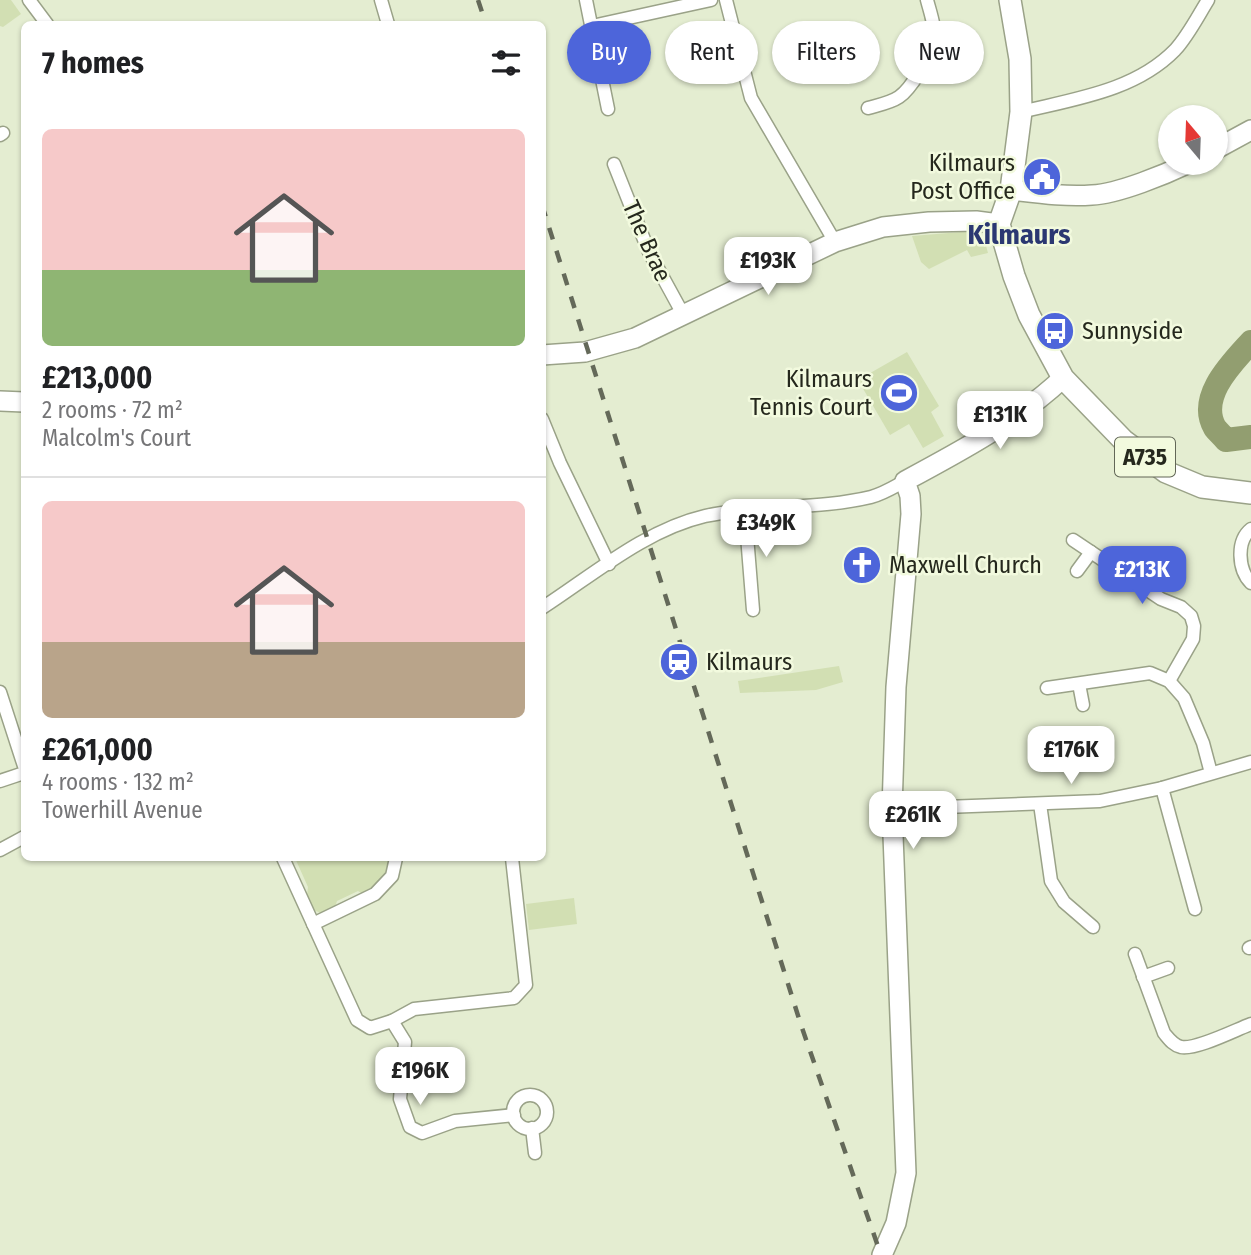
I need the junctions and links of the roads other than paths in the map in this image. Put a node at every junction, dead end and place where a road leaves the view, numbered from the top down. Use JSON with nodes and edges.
{"nodes":[{"id":1,"x":29,"y":0,"type":"edge"},
{"id":2,"x":381,"y":0,"type":"edge"},
{"id":3,"x":586,"y":0,"type":"edge"},
{"id":4,"x":711,"y":0,"type":"edge"},
{"id":5,"x":726,"y":0,"type":"edge"},
{"id":6,"x":927,"y":0,"type":"edge"},
{"id":7,"x":1010,"y":0,"type":"edge"},
{"id":8,"x":1208,"y":0,"type":"edge"},
{"id":9,"x":45,"y":21,"type":"edge"},
{"id":10,"x":387,"y":21,"type":"edge"},
{"id":11,"x":591,"y":21,"type":"edge"},
{"id":12,"x":615,"y":21,"type":"edge"},
{"id":13,"x":603,"y":84,"type":"edge"},
{"id":14,"x":868,"y":108,"type":"dead end"},
{"id":15,"x":608,"y":109,"type":"dead end"},
{"id":16,"x":1021,"y":112,"type":"junction"},
{"id":17,"x":1251,"y":130,"type":"edge"},
{"id":18,"x":1228,"y":142,"type":"edge"},
{"id":19,"x":614,"y":164,"type":"dead end"},
{"id":20,"x":1164,"y":175,"type":"edge"},
{"id":21,"x":1011,"y":190,"type":"junction"},
{"id":22,"x":999,"y":224,"type":"junction"},
{"id":23,"x":835,"y":242,"type":"junction"},
{"id":24,"x":684,"y":316,"type":"junction"},
{"id":25,"x":546,"y":355,"type":"edge"},
{"id":26,"x":1063,"y":378,"type":"junction"},
{"id":27,"x":0,"y":401,"type":"edge"},
{"id":28,"x":21,"y":401,"type":"edge"},
{"id":29,"x":546,"y":429,"type":"edge"},
{"id":30,"x":905,"y":481,"type":"junction"},
{"id":31,"x":1251,"y":493,"type":"edge"},
{"id":32,"x":745,"y":510,"type":"junction"},
{"id":33,"x":1251,"y":529,"type":"edge"},
{"id":34,"x":1073,"y":540,"type":"dead end"},
{"id":35,"x":1091,"y":552,"type":"junction"},
{"id":36,"x":609,"y":564,"type":"junction"},
{"id":37,"x":1077,"y":571,"type":"dead end"},
{"id":38,"x":1251,"y":583,"type":"edge"},
{"id":39,"x":546,"y":605,"type":"edge"},
{"id":40,"x":753,"y":610,"type":"dead end"},
{"id":41,"x":1169,"y":681,"type":"junction"},
{"id":42,"x":1079,"y":684,"type":"junction"},
{"id":43,"x":1047,"y":688,"type":"dead end"},
{"id":44,"x":0,"y":692,"type":"edge"},
{"id":45,"x":1083,"y":705,"type":"dead end"},
{"id":46,"x":21,"y":756,"type":"edge"},
{"id":47,"x":1251,"y":762,"type":"edge"},
{"id":48,"x":21,"y":773,"type":"edge"},
{"id":49,"x":1211,"y":773,"type":"junction"},
{"id":50,"x":0,"y":781,"type":"edge"},
{"id":51,"x":1162,"y":788,"type":"junction"},
{"id":52,"x":1040,"y":804,"type":"junction"},
{"id":53,"x":892,"y":809,"type":"junction"},
{"id":54,"x":21,"y":839,"type":"edge"},
{"id":55,"x":0,"y":850,"type":"edge"},
{"id":56,"x":284,"y":861,"type":"edge"},
{"id":57,"x":395,"y":861,"type":"edge"},
{"id":58,"x":512,"y":861,"type":"edge"},
{"id":59,"x":1195,"y":909,"type":"dead end"},
{"id":60,"x":313,"y":924,"type":"junction"},
{"id":61,"x":1093,"y":927,"type":"dead end"},
{"id":62,"x":1135,"y":954,"type":"dead end"},
{"id":63,"x":1168,"y":968,"type":"dead end"},
{"id":64,"x":1143,"y":977,"type":"junction"},
{"id":65,"x":392,"y":1021,"type":"junction"},
{"id":66,"x":1251,"y":1024,"type":"edge"},
{"id":67,"x":514,"y":1115,"type":"junction"},
{"id":68,"x":532,"y":1128,"type":"junction"},
{"id":69,"x":535,"y":1153,"type":"dead end"},
{"id":70,"x":882,"y":1255,"type":"edge"}],
"edges":[{"from":1,"to":9,"type":"street"},
{"from":2,"to":10,"type":"street"},
{"from":3,"to":11,"type":"street"},
{"from":4,"to":12,"type":"street"},
{"from":5,"to":23,"type":"street"},
{"from":6,"to":14,"type":"street"},
{"from":7,"to":16,"type":"main road"},
{"from":8,"to":16,"type":"street"},
{"from":13,"to":15,"type":"street"},
{"from":16,"to":21,"type":"main road"},
{"from":17,"to":18,"type":"main road"},
{"from":19,"to":24,"type":"street","name":"The Brae"},
{"from":20,"to":21,"type":"main road"},
{"from":21,"to":22,"type":"main road"},
{"from":22,"to":23,"type":"main road"},
{"from":22,"to":26,"type":"main road","number":"A735"},
{"from":23,"to":24,"type":"main road"},
{"from":24,"to":25,"type":"main road"},
{"from":26,"to":30,"type":"main road"},
{"from":26,"to":31,"type":"main road","number":"A735"},
{"from":27,"to":28,"type":"main road"},
{"from":29,"to":36,"type":"street"},
{"from":30,"to":32,"type":"street"},
{"from":30,"to":53,"type":"main road"},
{"from":32,"to":36,"type":"street"},
{"from":32,"to":40,"type":"street"},
{"from":33,"to":38,"type":"street"},
{"from":34,"to":35,"type":"street"},
{"from":35,"to":37,"type":"street"},
{"from":35,"to":41,"type":"street"},
{"from":36,"to":39,"type":"street"},
{"from":41,"to":42,"type":"street"},
{"from":41,"to":49,"type":"street"},
{"from":42,"to":43,"type":"street"},
{"from":42,"to":45,"type":"street"},
{"from":44,"to":46,"type":"street"},
{"from":47,"to":49,"type":"street"},
{"from":48,"to":50,"type":"street"},
{"from":49,"to":51,"type":"street"},
{"from":51,"to":52,"type":"street"},
{"from":51,"to":59,"type":"street"},
{"from":52,"to":53,"type":"street"},
{"from":52,"to":61,"type":"street"},
{"from":53,"to":70,"type":"main road"},
{"from":54,"to":55,"type":"street"},
{"from":56,"to":60,"type":"street"},
{"from":57,"to":60,"type":"street"},
{"from":58,"to":65,"type":"street"},
{"from":60,"to":65,"type":"street"},
{"from":62,"to":64,"type":"street"},
{"from":63,"to":64,"type":"street"},
{"from":64,"to":66,"type":"street"},
{"from":65,"to":67,"type":"street"},
{"from":67,"to":68,"type":"street"},
{"from":67,"to":68,"type":"street"},
{"from":68,"to":69,"type":"street"}]}
